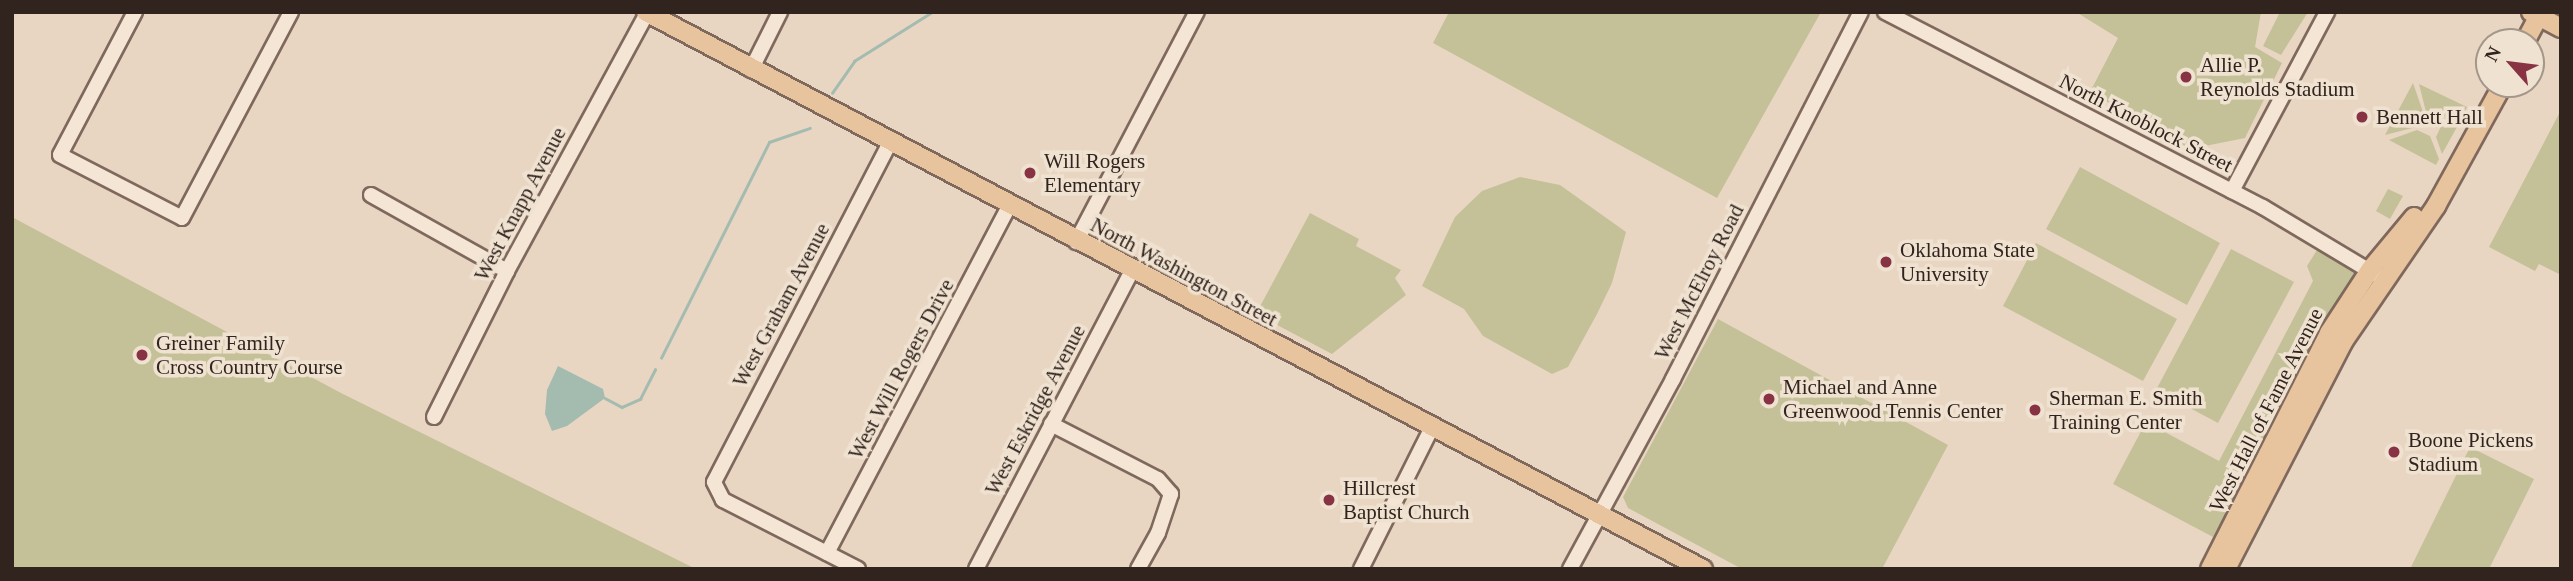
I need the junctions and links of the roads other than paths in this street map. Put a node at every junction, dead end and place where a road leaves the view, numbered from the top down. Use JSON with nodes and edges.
{"nodes":[{"id":1,"x":135,"y":12,"type":"edge"},
{"id":2,"x":290,"y":12,"type":"edge"},
{"id":3,"x":780,"y":12,"type":"edge"},
{"id":4,"x":1197,"y":12,"type":"edge"},
{"id":5,"x":1860,"y":12,"type":"edge"},
{"id":6,"x":1885,"y":12,"type":"edge"},
{"id":7,"x":2327,"y":12,"type":"edge"},
{"id":8,"x":646,"y":13,"type":"edge"},
{"id":9,"x":2537,"y":14,"type":"edge"},
{"id":10,"x":2561,"y":28,"type":"edge"},
{"id":11,"x":751,"y":70,"type":"junction"},
{"id":12,"x":2496,"y":98,"type":"edge"},
{"id":13,"x":890,"y":143,"type":"junction"},
{"id":14,"x":2232,"y":191,"type":"junction"},
{"id":15,"x":371,"y":195,"type":"dead end"},
{"id":16,"x":1010,"y":205,"type":"junction"},
{"id":17,"x":1076,"y":242,"type":"junction"},
{"id":18,"x":507,"y":271,"type":"junction"},
{"id":19,"x":1132,"y":271,"type":"junction"},
{"id":20,"x":2376,"y":274,"type":"junction"},
{"id":21,"x":434,"y":418,"type":"dead end"},
{"id":22,"x":1051,"y":424,"type":"junction"},
{"id":23,"x":1432,"y":427,"type":"junction"},
{"id":24,"x":1600,"y":514,"type":"junction"},
{"id":25,"x":827,"y":553,"type":"junction"},
{"id":26,"x":1364,"y":568,"type":"edge"},
{"id":27,"x":858,"y":569,"type":"edge"},
{"id":28,"x":976,"y":569,"type":"edge"},
{"id":29,"x":1138,"y":569,"type":"edge"},
{"id":30,"x":1570,"y":569,"type":"edge"},
{"id":31,"x":1703,"y":569,"type":"edge"},
{"id":32,"x":2210,"y":569,"type":"edge"},
{"id":33,"x":2226,"y":569,"type":"edge"}],
"edges":[{"from":1,"to":2,"type":"street"},
{"from":3,"to":11,"type":"street"},
{"from":4,"to":17,"type":"street"},
{"from":5,"to":24,"type":"street","name":"West McElroy Road"},
{"from":6,"to":14,"type":"street","name":"North Knoblock Street"},
{"from":7,"to":14,"type":"street"},
{"from":8,"to":11,"type":"main road","name":"North Washington Street"},
{"from":8,"to":18,"type":"street","name":"West Knapp Avenue"},
{"from":9,"to":10,"type":"main road"},
{"from":11,"to":13,"type":"main road","name":"North Washington Street"},
{"from":12,"to":20,"type":"main road","name":"West Hall of Fame Avenue"},
{"from":13,"to":16,"type":"main road","name":"North Washington Street"},
{"from":13,"to":25,"type":"street","name":"West Graham Avenue"},
{"from":14,"to":20,"type":"street","name":"North Knoblock Street"},
{"from":15,"to":18,"type":"street"},
{"from":16,"to":17,"type":"main road","name":"North Washington Street"},
{"from":16,"to":25,"type":"street","name":"West Will Rogers Drive"},
{"from":17,"to":19,"type":"main road","name":"North Washington Street"},
{"from":18,"to":21,"type":"street","name":"West Knapp Avenue"},
{"from":19,"to":22,"type":"street","name":"West Eskridge Avenue"},
{"from":19,"to":23,"type":"main road","name":"North Washington Street"},
{"from":20,"to":32,"type":"main road","name":"West Hall of Fame Avenue"},
{"from":20,"to":33,"type":"main road","name":"West Hall of Fame Avenue"},
{"from":22,"to":28,"type":"street","name":"West Eskridge Avenue"},
{"from":22,"to":29,"type":"street"},
{"from":23,"to":24,"type":"main road","name":"North Washington Street"},
{"from":23,"to":26,"type":"street"},
{"from":24,"to":30,"type":"street","name":"West McElroy Road"},
{"from":24,"to":31,"type":"main road","name":"North Washington Street"},
{"from":25,"to":27,"type":"street"}]}
